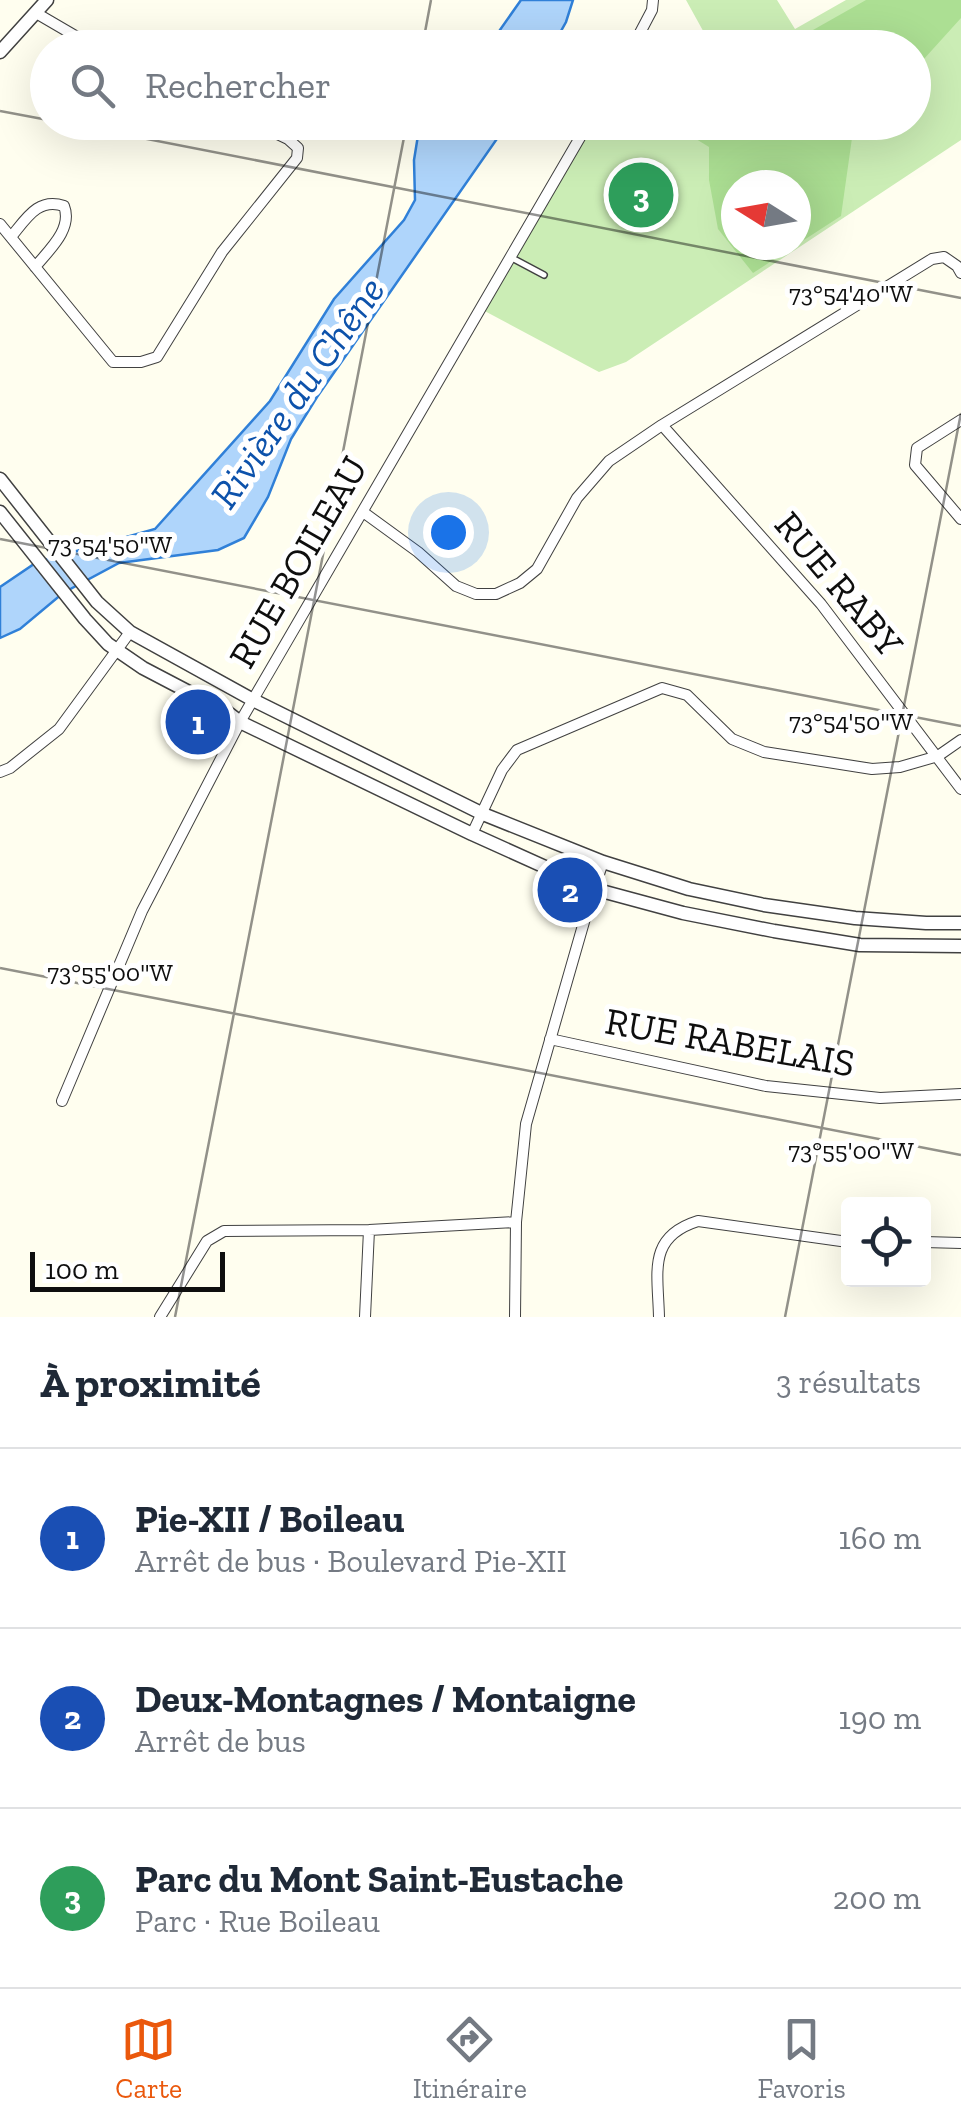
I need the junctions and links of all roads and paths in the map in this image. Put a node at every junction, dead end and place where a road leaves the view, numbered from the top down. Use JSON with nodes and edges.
{"nodes":[{"id":1,"x":47,"y":0,"type":"edge"},
{"id":2,"x":668,"y":0,"type":"edge"},
{"id":3,"x":653,"y":5,"type":"edge"},
{"id":4,"x":36,"y":12,"type":"junction"},
{"id":5,"x":66,"y":30,"type":"edge"},
{"id":6,"x":641,"y":30,"type":"edge"},
{"id":7,"x":0,"y":52,"type":"edge"},
{"id":8,"x":290,"y":140,"type":"edge"},
{"id":9,"x":579,"y":140,"type":"edge"},
{"id":10,"x":0,"y":224,"type":"edge"},
{"id":11,"x":11,"y":237,"type":"junction"},
{"id":12,"x":511,"y":257,"type":"junction"},
{"id":13,"x":35,"y":267,"type":"junction"},
{"id":14,"x":961,"y":273,"type":"edge"},
{"id":15,"x":544,"y":275,"type":"dead end"},
{"id":16,"x":961,"y":420,"type":"edge"},
{"id":17,"x":662,"y":424,"type":"junction"},
{"id":18,"x":0,"y":479,"type":"edge"},
{"id":19,"x":0,"y":512,"type":"edge"},
{"id":20,"x":363,"y":512,"type":"junction"},
{"id":21,"x":961,"y":519,"type":"edge"},
{"id":22,"x":130,"y":632,"type":"junction"},
{"id":23,"x":116,"y":650,"type":"junction"},
{"id":24,"x":253,"y":700,"type":"junction"},
{"id":25,"x":240,"y":722,"type":"junction"},
{"id":26,"x":961,"y":740,"type":"edge"},
{"id":27,"x":938,"y":756,"type":"junction"},
{"id":28,"x":0,"y":772,"type":"edge"},
{"id":29,"x":961,"y":790,"type":"edge"},
{"id":30,"x":484,"y":814,"type":"junction"},
{"id":31,"x":472,"y":834,"type":"junction"},
{"id":32,"x":604,"y":862,"type":"junction"},
{"id":33,"x":594,"y":889,"type":"junction"},
{"id":34,"x":961,"y":923,"type":"edge"},
{"id":35,"x":961,"y":946,"type":"edge"},
{"id":36,"x":550,"y":1039,"type":"junction"},
{"id":37,"x":961,"y":1094,"type":"edge"},
{"id":38,"x":62,"y":1101,"type":"dead end"},
{"id":39,"x":516,"y":1222,"type":"junction"},
{"id":40,"x":369,"y":1230,"type":"junction"},
{"id":41,"x":841,"y":1241,"type":"edge"},
{"id":42,"x":931,"y":1242,"type":"edge"},
{"id":43,"x":961,"y":1242,"type":"edge"},
{"id":44,"x":160,"y":1317,"type":"edge"},
{"id":45,"x":365,"y":1317,"type":"edge"},
{"id":46,"x":515,"y":1317,"type":"edge"},
{"id":47,"x":660,"y":1317,"type":"edge"}],
"edges":[{"from":1,"to":4,"type":"street"},
{"from":2,"to":3,"type":"street"},
{"from":3,"to":6,"type":"street"},
{"from":4,"to":5,"type":"street"},
{"from":4,"to":7,"type":"street"},
{"from":8,"to":13,"type":"street"},
{"from":9,"to":12,"type":"street","name":"RUE BOILEAU"},
{"from":10,"to":11,"type":"street"},
{"from":11,"to":13,"type":"street"},
{"from":11,"to":13,"type":"street"},
{"from":12,"to":15,"type":"lane"},
{"from":12,"to":20,"type":"street","name":"RUE BOILEAU"},
{"from":14,"to":17,"type":"street"},
{"from":16,"to":21,"type":"street"},
{"from":17,"to":20,"type":"street"},
{"from":17,"to":27,"type":"street","name":"RUE RABY"},
{"from":18,"to":22,"type":"street"},
{"from":19,"to":23,"type":"street"},
{"from":20,"to":24,"type":"street","name":"RUE BOILEAU"},
{"from":22,"to":23,"type":"street"},
{"from":22,"to":24,"type":"street"},
{"from":23,"to":25,"type":"street"},
{"from":23,"to":28,"type":"street"},
{"from":24,"to":25,"type":"street","name":"RUE BOILEAU"},
{"from":24,"to":30,"type":"street"},
{"from":25,"to":31,"type":"street"},
{"from":25,"to":38,"type":"street","name":"RUE BOILEAU"},
{"from":26,"to":27,"type":"street"},
{"from":27,"to":29,"type":"street","name":"RUE RABY"},
{"from":27,"to":30,"type":"street"},
{"from":30,"to":31,"type":"street"},
{"from":30,"to":32,"type":"street"},
{"from":31,"to":33,"type":"street"},
{"from":32,"to":33,"type":"street"},
{"from":32,"to":34,"type":"street"},
{"from":33,"to":35,"type":"street"},
{"from":33,"to":36,"type":"street"},
{"from":36,"to":37,"type":"street","name":"RUE RABELAIS"},
{"from":36,"to":39,"type":"street"},
{"from":39,"to":40,"type":"street"},
{"from":39,"to":46,"type":"street"},
{"from":40,"to":44,"type":"street"},
{"from":40,"to":45,"type":"street"},
{"from":41,"to":47,"type":"street"},
{"from":42,"to":43,"type":"street"}]}
